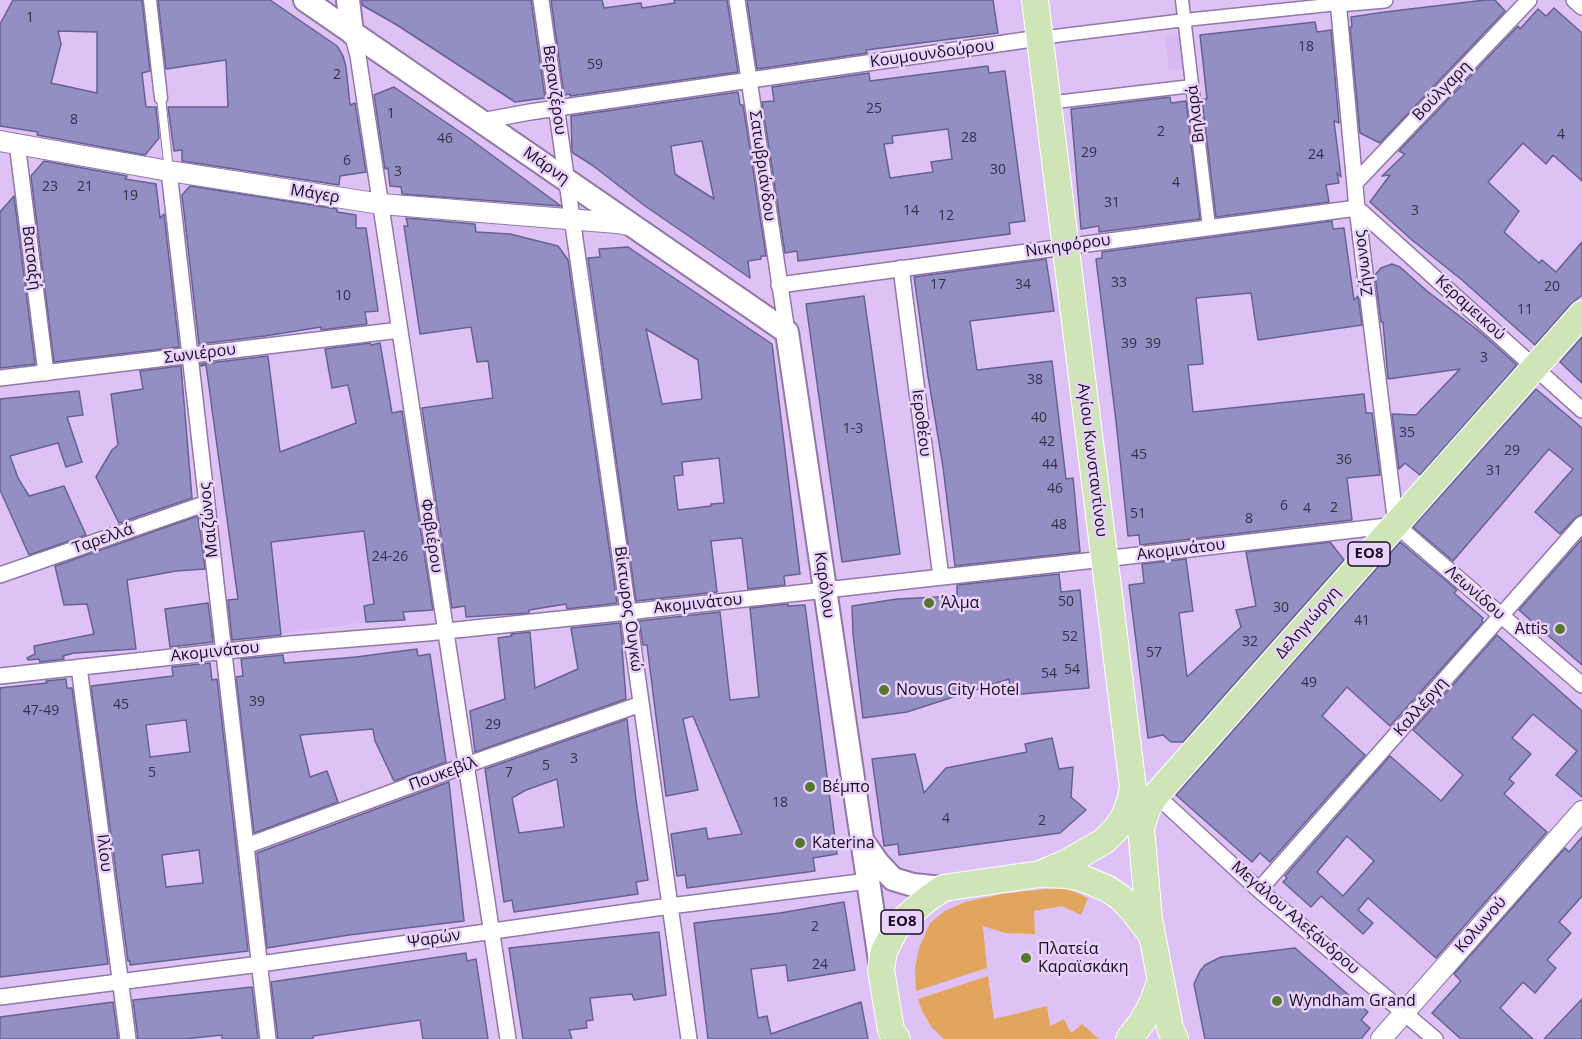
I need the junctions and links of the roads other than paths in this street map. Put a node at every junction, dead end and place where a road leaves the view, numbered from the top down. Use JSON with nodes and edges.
{"nodes":[{"id":1,"x":150,"y":0,"type":"edge"},
{"id":2,"x":305,"y":0,"type":"edge"},
{"id":3,"x":348,"y":0,"type":"edge"},
{"id":4,"x":541,"y":0,"type":"edge"},
{"id":5,"x":737,"y":0,"type":"edge"},
{"id":6,"x":1035,"y":0,"type":"edge"},
{"id":7,"x":1182,"y":0,"type":"edge"},
{"id":8,"x":1385,"y":0,"type":"edge"},
{"id":9,"x":1529,"y":0,"type":"edge"},
{"id":10,"x":1574,"y":0,"type":"edge"},
{"id":11,"x":1338,"y":2,"type":"edge"},
{"id":12,"x":1582,"y":7,"type":"edge"},
{"id":13,"x":1185,"y":20,"type":"junction"},
{"id":14,"x":352,"y":33,"type":"junction"},
{"id":15,"x":1039,"y":38,"type":"junction"},
{"id":16,"x":749,"y":81,"type":"junction"},
{"id":17,"x":1192,"y":86,"type":"junction"},
{"id":18,"x":161,"y":98,"type":"joint"},
{"id":19,"x":1047,"y":103,"type":"junction"},
{"id":20,"x":556,"y":108,"type":"junction"},
{"id":21,"x":481,"y":121,"type":"junction"},
{"id":22,"x":8,"y":142,"type":"edge"},
{"id":23,"x":169,"y":171,"type":"junction"},
{"id":24,"x":566,"y":180,"type":"junction"},
{"id":25,"x":1355,"y":183,"type":"junction"},
{"id":26,"x":381,"y":204,"type":"junction"},
{"id":27,"x":1357,"y":208,"type":"junction"},
{"id":28,"x":573,"y":221,"type":"junction"},
{"id":29,"x":633,"y":226,"type":"junction"},
{"id":30,"x":1209,"y":227,"type":"junction"},
{"id":31,"x":1065,"y":246,"type":"junction"},
{"id":32,"x":900,"y":268,"type":"junction"},
{"id":33,"x":779,"y":285,"type":"junction"},
{"id":34,"x":1582,"y":314,"type":"edge"},
{"id":35,"x":400,"y":330,"type":"junction"},
{"id":36,"x":787,"y":332,"type":"junction"},
{"id":37,"x":190,"y":355,"type":"junction"},
{"id":38,"x":1536,"y":367,"type":"junction"},
{"id":39,"x":46,"y":373,"type":"junction"},
{"id":40,"x":0,"y":378,"type":"edge"},
{"id":41,"x":1582,"y":410,"type":"edge"},
{"id":42,"x":207,"y":503,"type":"junction"},
{"id":43,"x":1582,"y":524,"type":"edge"},
{"id":44,"x":1396,"y":525,"type":"junction"},
{"id":45,"x":1104,"y":559,"type":"junction"},
{"id":46,"x":0,"y":575,"type":"edge"},
{"id":47,"x":941,"y":577,"type":"junction"},
{"id":48,"x":825,"y":590,"type":"junction"},
{"id":49,"x":628,"y":612,"type":"junction"},
{"id":50,"x":1501,"y":615,"type":"junction"},
{"id":51,"x":446,"y":631,"type":"junction"},
{"id":52,"x":223,"y":651,"type":"junction"},
{"id":53,"x":79,"y":667,"type":"junction"},
{"id":54,"x":0,"y":676,"type":"edge"},
{"id":55,"x":1582,"y":686,"type":"edge"},
{"id":56,"x":641,"y":704,"type":"junction"},
{"id":57,"x":466,"y":765,"type":"junction"},
{"id":58,"x":1156,"y":795,"type":"junction"},
{"id":59,"x":1582,"y":811,"type":"edge"},
{"id":60,"x":862,"y":839,"type":"junction"},
{"id":61,"x":246,"y":846,"type":"junction"},
{"id":62,"x":1040,"y":874,"type":"junction"},
{"id":63,"x":868,"y":881,"type":"junction"},
{"id":64,"x":943,"y":888,"type":"junction"},
{"id":65,"x":1259,"y":890,"type":"junction"},
{"id":66,"x":670,"y":906,"type":"junction"},
{"id":67,"x":491,"y":930,"type":"junction"},
{"id":68,"x":1152,"y":937,"type":"junction"},
{"id":69,"x":260,"y":964,"type":"junction"},
{"id":70,"x":881,"y":970,"type":"junction"},
{"id":71,"x":120,"y":982,"type":"junction"},
{"id":72,"x":1160,"y":982,"type":"junction"},
{"id":73,"x":0,"y":998,"type":"edge"},
{"id":74,"x":1405,"y":1012,"type":"junction"},
{"id":75,"x":893,"y":1036,"type":"edge"},
{"id":76,"x":128,"y":1039,"type":"edge"},
{"id":77,"x":268,"y":1039,"type":"edge"},
{"id":78,"x":508,"y":1039,"type":"edge"},
{"id":79,"x":689,"y":1039,"type":"edge"},
{"id":80,"x":1129,"y":1039,"type":"edge"},
{"id":81,"x":1175,"y":1039,"type":"edge"},
{"id":82,"x":1381,"y":1039,"type":"edge"},
{"id":83,"x":1435,"y":1039,"type":"edge"}],
"edges":[{"from":1,"to":18,"type":"street","name":"Μαιζώνος"},
{"from":2,"to":14,"type":"main road","name":"Μάρνη"},
{"from":3,"to":14,"type":"main road"},
{"from":4,"to":20,"type":"street","name":"Βερανζέρου"},
{"from":5,"to":16,"type":"street","name":"Σατωβριάνδου"},
{"from":6,"to":15,"type":"main road","name":"Αγίου Κωνσταντίνου","number":"ΕΟ8"},
{"from":7,"to":13,"type":"street","name":"Βηλαρά"},
{"from":8,"to":11,"type":"street","name":"Κουμουνδούρου"},
{"from":9,"to":25,"type":"street","name":"Βούλγαρη"},
{"from":10,"to":12,"type":"street"},
{"from":11,"to":13,"type":"street","name":"Κουμουνδούρου"},
{"from":11,"to":25,"type":"street","name":"Ζήνωνος"},
{"from":13,"to":15,"type":"street","name":"Κουμουνδούρου"},
{"from":13,"to":17,"type":"street","name":"Βηλαρά"},
{"from":14,"to":21,"type":"main road","name":"Μάρνη"},
{"from":14,"to":26,"type":"street","name":"Φαβιέρου"},
{"from":15,"to":16,"type":"street","name":"Κουμουνδούρου"},
{"from":15,"to":19,"type":"main road","name":"Αγίου Κωνσταντίνου","number":"ΕΟ8"},
{"from":16,"to":20,"type":"street","name":"Κουμουνδούρου"},
{"from":16,"to":33,"type":"street","name":"Σατωβριάνδου"},
{"from":17,"to":19,"type":"street"},
{"from":17,"to":30,"type":"street","name":"Βηλαρά"},
{"from":18,"to":23,"type":"lane","name":"Μαιζώνος"},
{"from":19,"to":31,"type":"main road","name":"Αγίου Κωνσταντίνου","number":"ΕΟ8"},
{"from":20,"to":21,"type":"street","name":"Κουμουνδούρου"},
{"from":20,"to":24,"type":"street","name":"Βερανζέρου"},
{"from":21,"to":24,"type":"main road","name":"Μάρνη"},
{"from":22,"to":23,"type":"street","name":"Μάγερ"},
{"from":22,"to":39,"type":"street","name":"Βατσαξή"},
{"from":23,"to":26,"type":"street","name":"Μάγερ"},
{"from":23,"to":37,"type":"street","name":"Μαιζώνος"},
{"from":24,"to":28,"type":"street","name":"Βίκτωρος Ουγκώ"},
{"from":24,"to":29,"type":"main road","name":"Μάρνη"},
{"from":25,"to":27,"type":"street","name":"Ζήνωνος"},
{"from":26,"to":28,"type":"street","name":"Μάγερ"},
{"from":26,"to":35,"type":"street","name":"Φαβιέρου"},
{"from":27,"to":30,"type":"street","name":"Νικηφόρου"},
{"from":27,"to":38,"type":"street","name":"Κεραμεικού"},
{"from":27,"to":44,"type":"street","name":"Ζήνωνος"},
{"from":28,"to":29,"type":"street","name":"Μάγερ"},
{"from":28,"to":49,"type":"street","name":"Βίκτωρος Ουγκώ"},
{"from":29,"to":36,"type":"main road","name":"Μάρνη"},
{"from":30,"to":31,"type":"street","name":"Νικηφόρου"},
{"from":31,"to":32,"type":"street","name":"Νικηφόρου"},
{"from":31,"to":45,"type":"main road","name":"Αγίου Κωνσταντίνου","number":"ΕΟ8"},
{"from":32,"to":33,"type":"street","name":"Νικηφόρου"},
{"from":32,"to":47,"type":"street","name":"Ιεροθέου"},
{"from":33,"to":36,"type":"street","name":"Σατωβριάνδου"},
{"from":34,"to":38,"type":"main road","name":"Δεληγιώργη","number":"ΕΟ8"},
{"from":35,"to":37,"type":"street","name":"Σωνιέρου"},
{"from":35,"to":51,"type":"street","name":"Φαβιέρου"},
{"from":36,"to":48,"type":"main road","name":"Καρόλου"},
{"from":37,"to":39,"type":"street","name":"Σωνιέρου"},
{"from":37,"to":42,"type":"street","name":"Μαιζώνος"},
{"from":38,"to":41,"type":"street","name":"Κεραμεικού"},
{"from":38,"to":44,"type":"main road","name":"Δεληγιώργη","number":"ΕΟ8"},
{"from":39,"to":40,"type":"street","name":"Σωνιέρου"},
{"from":42,"to":46,"type":"street","name":"Ταρελλά"},
{"from":42,"to":52,"type":"street","name":"Μαιζώνος"},
{"from":43,"to":50,"type":"street","name":"Καλλέργη"},
{"from":44,"to":45,"type":"street","name":"Ακομινάτου"},
{"from":44,"to":50,"type":"street","name":"Λεωνίδου"},
{"from":44,"to":58,"type":"main road","name":"Δεληγιώργη","number":"ΕΟ8"},
{"from":45,"to":47,"type":"street","name":"Ακομινάτου"},
{"from":45,"to":62,"type":"main road","name":"Αγίου Κωνσταντίνου","number":"ΕΟ8"},
{"from":47,"to":48,"type":"street","name":"Ακομινάτου"},
{"from":48,"to":49,"type":"street","name":"Ακομινάτου"},
{"from":48,"to":60,"type":"main road","name":"Καρόλου"},
{"from":49,"to":51,"type":"street","name":"Ακομινάτου"},
{"from":49,"to":56,"type":"street","name":"Βίκτωρος Ουγκώ"},
{"from":50,"to":55,"type":"street","name":"Λεωνίδου"},
{"from":50,"to":65,"type":"street","name":"Καλλέργη"},
{"from":51,"to":52,"type":"street","name":"Ακομινάτου"},
{"from":51,"to":57,"type":"street","name":"Φαβιέρου"},
{"from":52,"to":53,"type":"street","name":"Ακομινάτου"},
{"from":52,"to":61,"type":"street","name":"Μαιζώνος"},
{"from":53,"to":54,"type":"street","name":"Ακομινάτου"},
{"from":53,"to":71,"type":"street","name":"Ιλίου"},
{"from":56,"to":57,"type":"street","name":"Πουκεβίλ"},
{"from":56,"to":66,"type":"street","name":"Βίκτωρος Ουγκώ"},
{"from":57,"to":61,"type":"street","name":"Πουκεβίλ"},
{"from":57,"to":67,"type":"street","name":"Φαβιέρου"},
{"from":58,"to":65,"type":"street","name":"Μεγάλου Αλεξάνδρου"},
{"from":58,"to":68,"type":"main road","name":"Δεληγιώργη","number":"ΕΟ8"},
{"from":59,"to":74,"type":"street","name":"Κολωνού"},
{"from":60,"to":63,"type":"main road","name":"Καρόλου"},
{"from":60,"to":64,"type":"main road","name":"Καρόλου"},
{"from":61,"to":69,"type":"street","name":"Μαιζώνος"},
{"from":62,"to":64,"type":"main road","number":"ΕΟ8"},
{"from":62,"to":68,"type":"main road","number":"ΕΟ8"},
{"from":63,"to":66,"type":"street","name":"Ψαρών"},
{"from":63,"to":70,"type":"main road","name":"Καρόλου"},
{"from":64,"to":70,"type":"main road","number":"ΕΟ8"},
{"from":65,"to":74,"type":"street","name":"Μεγάλου Αλεξάνδρου"},
{"from":66,"to":67,"type":"street","name":"Ψαρών"},
{"from":66,"to":79,"type":"street","name":"Βίκτωρος Ουγκώ"},
{"from":67,"to":69,"type":"street","name":"Ψαρών"},
{"from":67,"to":78,"type":"street","name":"Φαβιέρου"},
{"from":68,"to":72,"type":"main road","number":"ΕΟ8"},
{"from":69,"to":71,"type":"street","name":"Ψαρών"},
{"from":69,"to":77,"type":"street","name":"Μαιζώνος"},
{"from":70,"to":75,"type":"main road","number":"ΕΟ8"},
{"from":71,"to":73,"type":"street","name":"Ψαρών"},
{"from":71,"to":76,"type":"street","name":"Ιλίου"},
{"from":72,"to":80,"type":"main road"},
{"from":72,"to":81,"type":"main road","number":"ΕΟ8"},
{"from":74,"to":82,"type":"street","name":"Κολωνού"},
{"from":74,"to":83,"type":"street","name":"Μεγάλου Αλεξάνδρου"}]}
